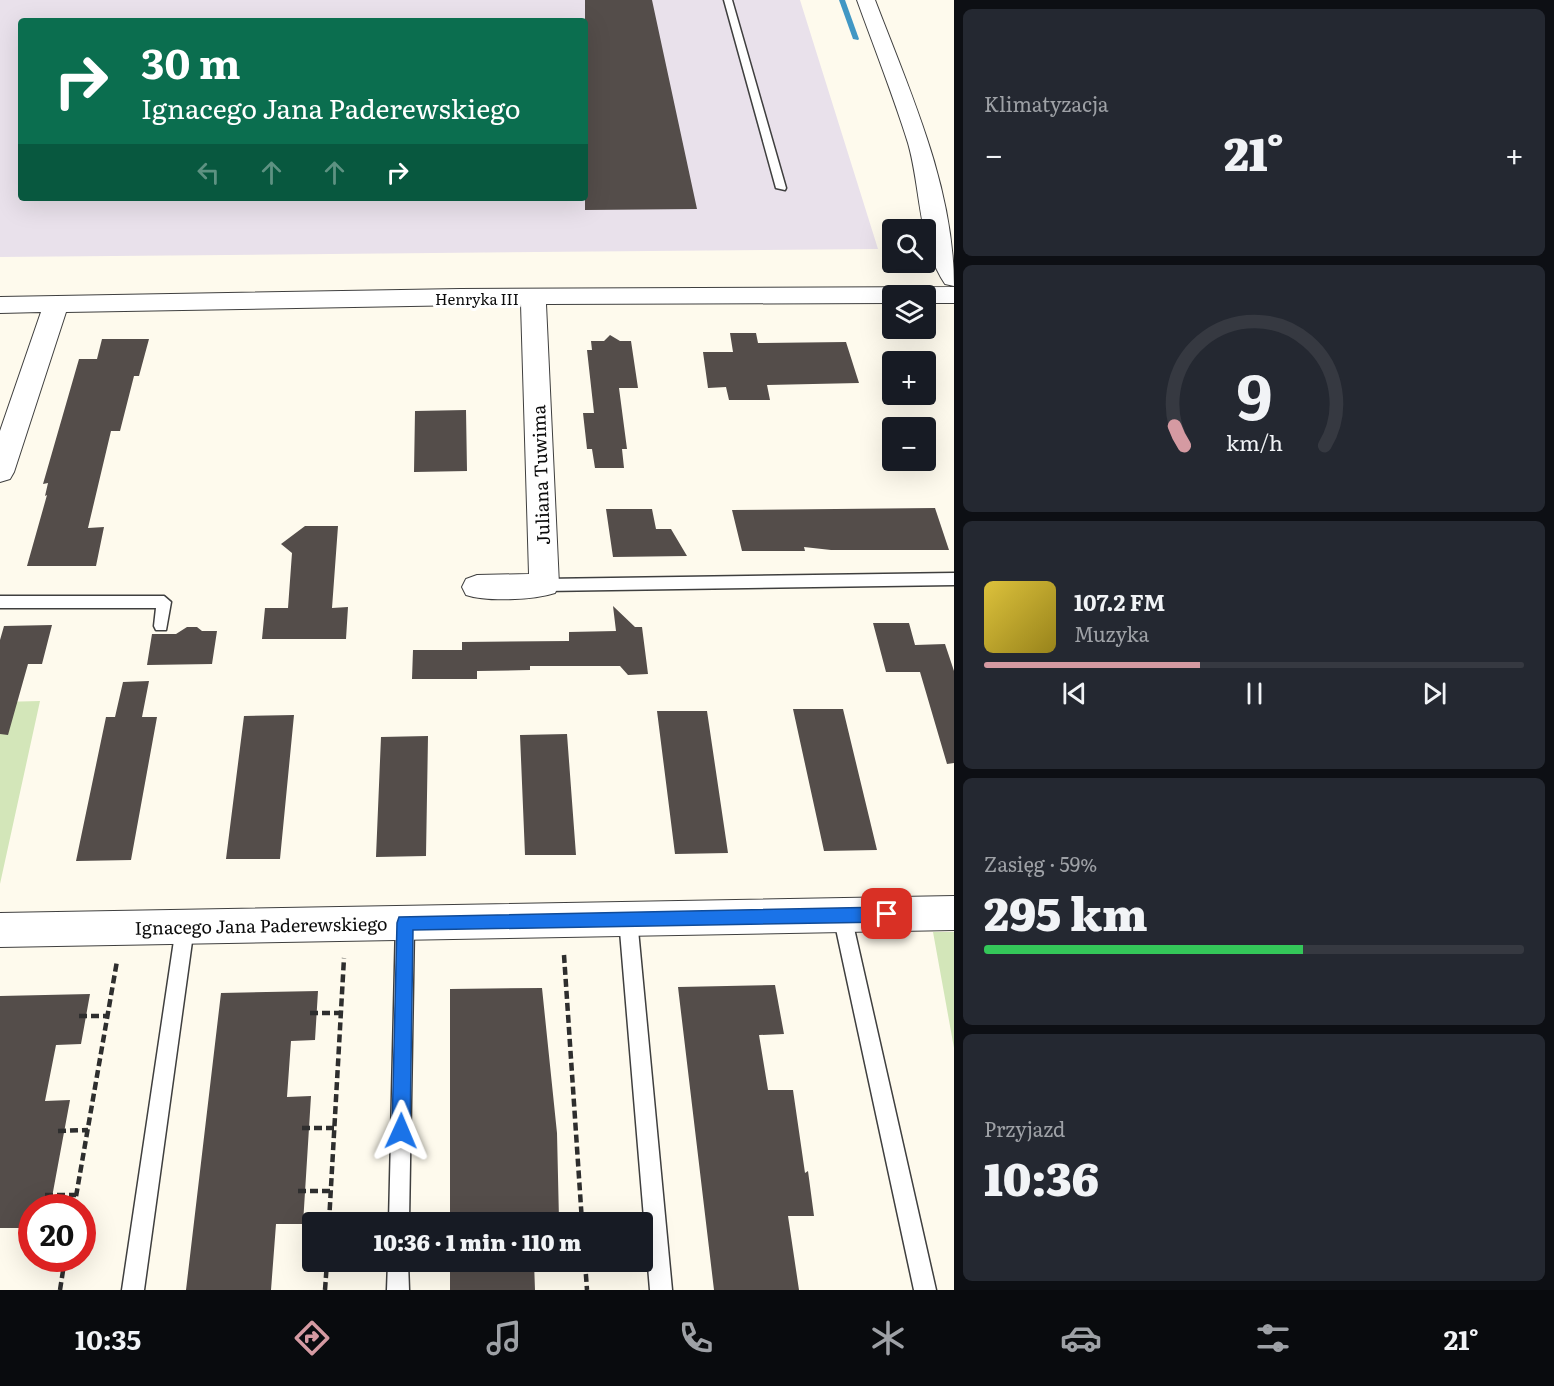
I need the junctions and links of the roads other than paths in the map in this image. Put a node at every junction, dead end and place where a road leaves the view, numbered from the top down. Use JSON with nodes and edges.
{"nodes":[{"id":1,"x":728,"y":0,"type":"edge"},
{"id":2,"x":866,"y":0,"type":"edge"},
{"id":3,"x":782,"y":188,"type":"dead end"},
{"id":4,"x":954,"y":279,"type":"edge"},
{"id":5,"x":954,"y":295,"type":"edge"},
{"id":6,"x":532,"y":298,"type":"junction"},
{"id":7,"x":56,"y":304,"type":"junction"},
{"id":8,"x":0,"y":305,"type":"edge"},
{"id":9,"x":0,"y":472,"type":"edge"},
{"id":10,"x":954,"y":579,"type":"edge"},
{"id":11,"x":544,"y":585,"type":"junction"},
{"id":12,"x":477,"y":586,"type":"dead end"},
{"id":13,"x":0,"y":602,"type":"edge"},
{"id":14,"x":161,"y":626,"type":"dead end"},
{"id":15,"x":954,"y":913,"type":"edge"},
{"id":16,"x":842,"y":915,"type":"junction"},
{"id":17,"x":628,"y":919,"type":"junction"},
{"id":18,"x":405,"y":923,"type":"junction"},
{"id":19,"x":185,"y":927,"type":"junction"},
{"id":20,"x":0,"y":930,"type":"edge"},
{"id":21,"x":399,"y":1212,"type":"edge"},
{"id":22,"x":398,"y":1272,"type":"edge"},
{"id":23,"x":133,"y":1290,"type":"edge"},
{"id":24,"x":398,"y":1290,"type":"edge"},
{"id":25,"x":661,"y":1290,"type":"edge"},
{"id":26,"x":925,"y":1290,"type":"edge"}],
"edges":[{"from":1,"to":3,"type":"lane"},
{"from":2,"to":4,"type":"street"},
{"from":5,"to":6,"type":"street","name":"Henryka III"},
{"from":6,"to":7,"type":"street","name":"Henryka III"},
{"from":6,"to":11,"type":"street","name":"Juliana Tuwima"},
{"from":7,"to":8,"type":"street","name":"Henryka III"},
{"from":7,"to":9,"type":"street"},
{"from":10,"to":11,"type":"lane"},
{"from":11,"to":12,"type":"street"},
{"from":13,"to":14,"type":"lane"},
{"from":15,"to":16,"type":"street","name":"Ignacego Jana Paderewskiego"},
{"from":16,"to":17,"type":"street","name":"Ignacego Jana Paderewskiego"},
{"from":16,"to":26,"type":"lane"},
{"from":17,"to":18,"type":"street","name":"Ignacego Jana Paderewskiego"},
{"from":17,"to":25,"type":"lane"},
{"from":18,"to":19,"type":"street","name":"Ignacego Jana Paderewskiego"},
{"from":18,"to":21,"type":"lane"},
{"from":19,"to":20,"type":"street","name":"Ignacego Jana Paderewskiego"},
{"from":19,"to":23,"type":"lane"},
{"from":22,"to":24,"type":"lane"}]}
